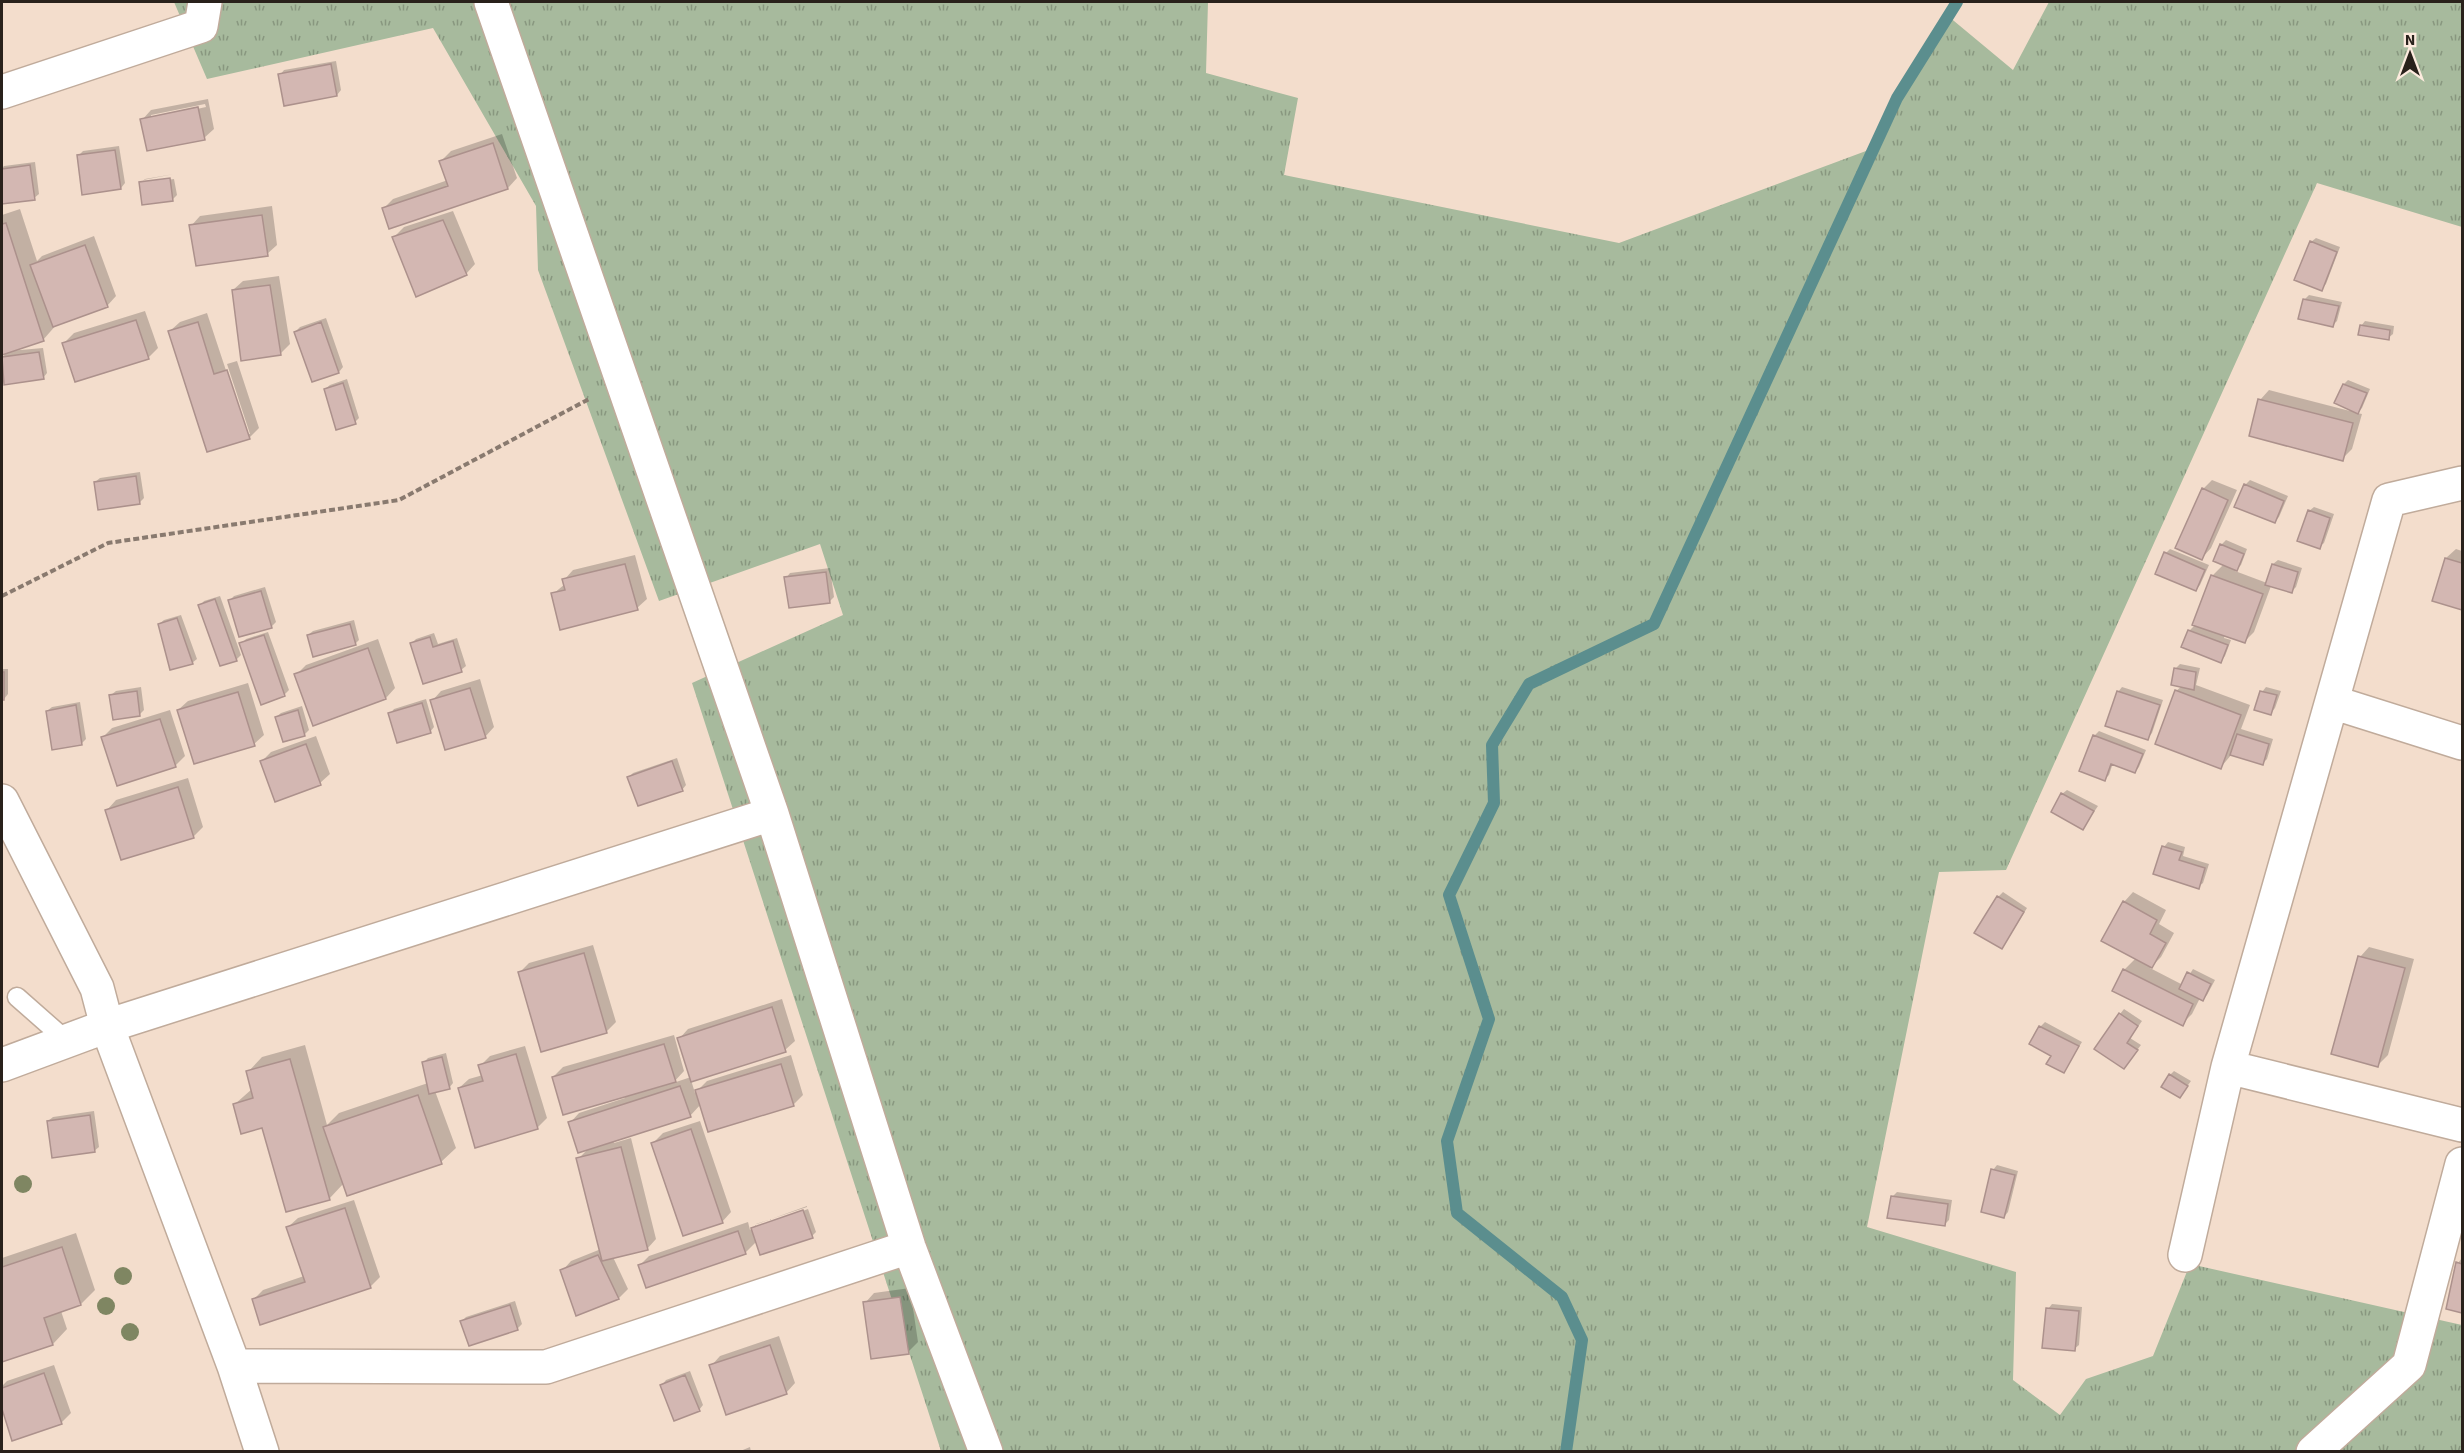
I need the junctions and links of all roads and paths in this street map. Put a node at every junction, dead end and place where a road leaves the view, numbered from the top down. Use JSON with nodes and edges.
{"nodes":[{"id":1,"x":205,"y":2,"type":"edge"},
{"id":2,"x":491,"y":2,"type":"edge"},
{"id":3,"x":2,"y":92,"type":"edge"},
{"id":4,"x":622,"y":381,"type":"junction"},
{"id":5,"x":2463,"y":483,"type":"edge"},
{"id":6,"x":2,"y":596,"type":"edge"},
{"id":7,"x":2332,"y":702,"type":"junction"},
{"id":8,"x":2463,"y":743,"type":"edge"},
{"id":9,"x":2,"y":801,"type":"edge"},
{"id":10,"x":772,"y":813,"type":"junction"},
{"id":11,"x":17,"y":998,"type":"dead end"},
{"id":12,"x":107,"y":1026,"type":"junction"},
{"id":13,"x":67,"y":1041,"type":"junction"},
{"id":14,"x":2,"y":1065,"type":"edge"},
{"id":15,"x":2228,"y":1067,"type":"junction"},
{"id":16,"x":2463,"y":1125,"type":"edge"},
{"id":17,"x":2463,"y":1164,"type":"edge"},
{"id":18,"x":909,"y":1247,"type":"junction"},
{"id":19,"x":2185,"y":1255,"type":"dead end"},
{"id":20,"x":234,"y":1366,"type":"junction"},
{"id":21,"x":262,"y":1452,"type":"edge"},
{"id":22,"x":986,"y":1452,"type":"edge"},
{"id":23,"x":2313,"y":1452,"type":"edge"}],
"edges":[{"from":1,"to":3,"type":"street"},
{"from":2,"to":4,"type":"street"},
{"from":4,"to":6,"type":"path"},
{"from":4,"to":10,"type":"street"},
{"from":5,"to":7,"type":"street"},
{"from":7,"to":8,"type":"street"},
{"from":7,"to":15,"type":"street"},
{"from":9,"to":12,"type":"street"},
{"from":10,"to":12,"type":"street"},
{"from":10,"to":18,"type":"street"},
{"from":11,"to":13,"type":"lane"},
{"from":12,"to":13,"type":"street"},
{"from":12,"to":20,"type":"street"},
{"from":13,"to":14,"type":"street"},
{"from":15,"to":16,"type":"street"},
{"from":15,"to":19,"type":"street"},
{"from":17,"to":23,"type":"street"},
{"from":18,"to":20,"type":"street"},
{"from":18,"to":22,"type":"street"},
{"from":20,"to":21,"type":"street"}]}
